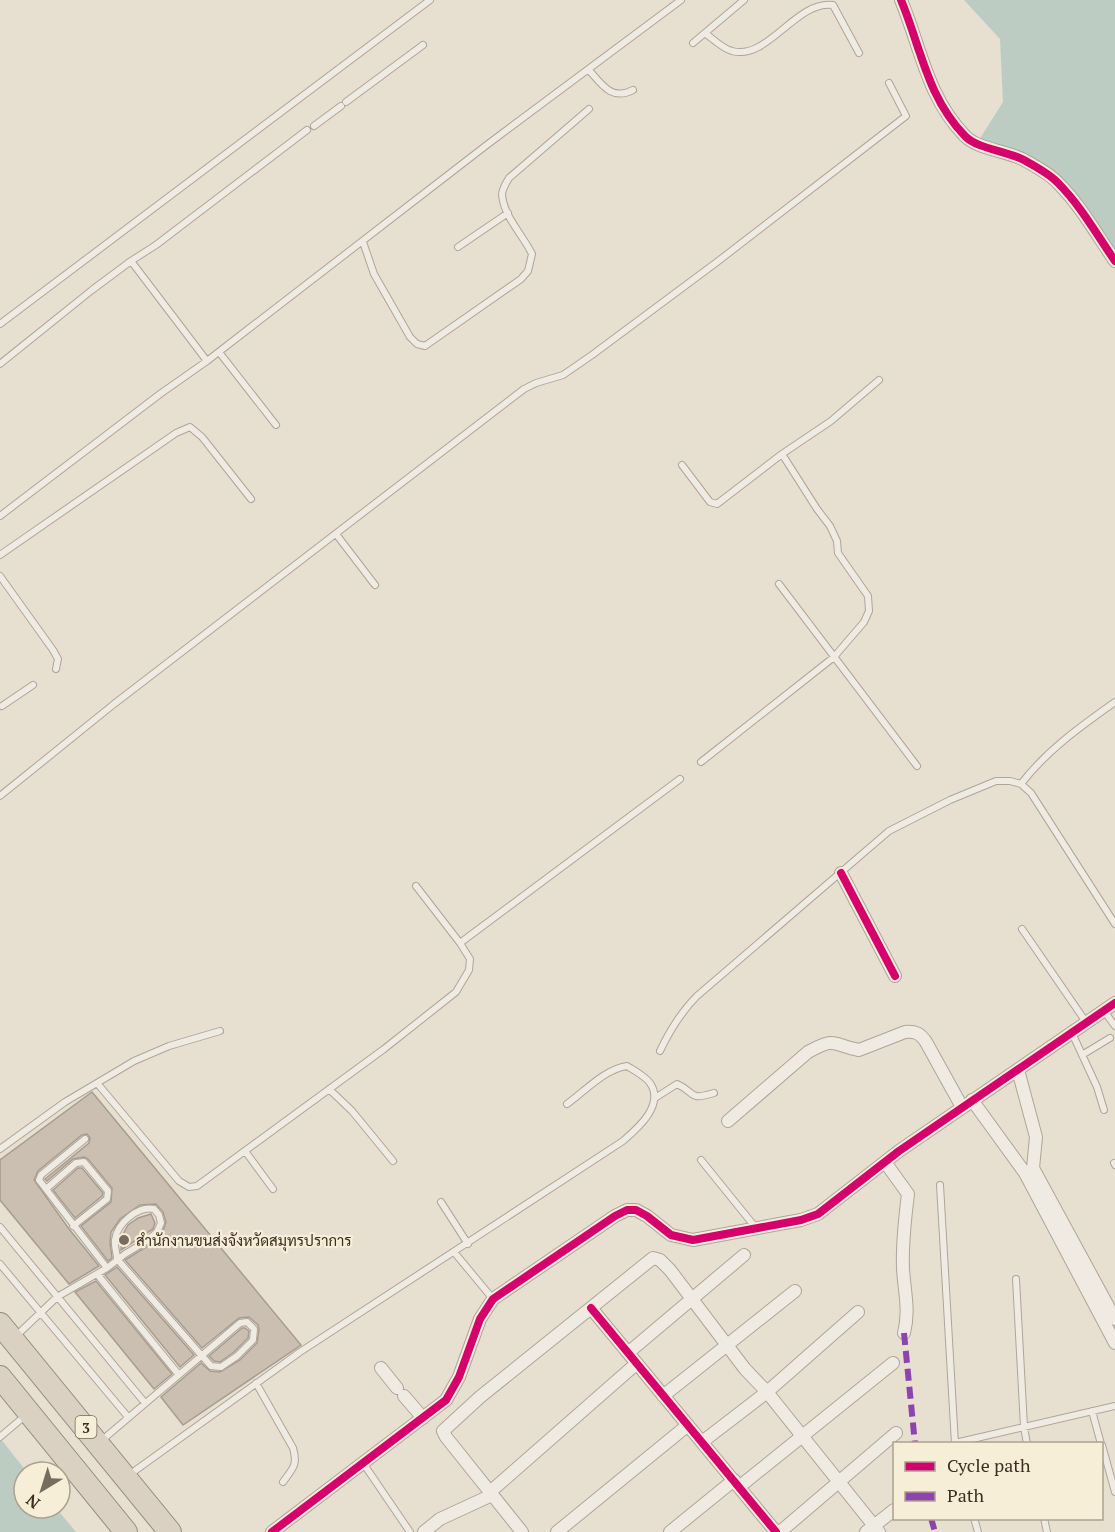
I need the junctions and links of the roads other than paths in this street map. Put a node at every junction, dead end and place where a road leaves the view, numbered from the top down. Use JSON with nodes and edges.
{"nodes":[{"id":1,"x":430,"y":0,"type":"edge"},
{"id":2,"x":681,"y":0,"type":"edge"},
{"id":3,"x":744,"y":0,"type":"edge"},
{"id":4,"x":901,"y":0,"type":"edge"},
{"id":5,"x":705,"y":33,"type":"junction"},
{"id":6,"x":693,"y":43,"type":"dead end"},
{"id":7,"x":423,"y":45,"type":"dead end"},
{"id":8,"x":859,"y":53,"type":"dead end"},
{"id":9,"x":589,"y":70,"type":"junction"},
{"id":10,"x":889,"y":83,"type":"dead end"},
{"id":11,"x":633,"y":90,"type":"dead end"},
{"id":12,"x":589,"y":109,"type":"dead end"},
{"id":13,"x":314,"y":126,"type":"dead end"},
{"id":14,"x":307,"y":130,"type":"dead end"},
{"id":15,"x":508,"y":213,"type":"junction"},
{"id":16,"x":363,"y":242,"type":"junction"},
{"id":17,"x":458,"y":247,"type":"dead end"},
{"id":18,"x":131,"y":261,"type":"junction"},
{"id":19,"x":1115,"y":261,"type":"edge"},
{"id":20,"x":0,"y":324,"type":"edge"},
{"id":21,"x":219,"y":352,"type":"junction"},
{"id":22,"x":207,"y":361,"type":"junction"},
{"id":23,"x":0,"y":364,"type":"edge"},
{"id":24,"x":879,"y":380,"type":"dead end"},
{"id":25,"x":276,"y":425,"type":"dead end"},
{"id":26,"x":782,"y":454,"type":"junction"},
{"id":27,"x":682,"y":465,"type":"dead end"},
{"id":28,"x":251,"y":499,"type":"dead end"},
{"id":29,"x":0,"y":516,"type":"edge"},
{"id":30,"x":336,"y":534,"type":"junction"},
{"id":31,"x":0,"y":555,"type":"edge"},
{"id":32,"x":0,"y":576,"type":"edge"},
{"id":33,"x":779,"y":584,"type":"dead end"},
{"id":34,"x":375,"y":585,"type":"dead end"},
{"id":35,"x":834,"y":657,"type":"junction"},
{"id":36,"x":56,"y":669,"type":"dead end"},
{"id":37,"x":33,"y":685,"type":"dead end"},
{"id":38,"x":1115,"y":702,"type":"edge"},
{"id":39,"x":2,"y":706,"type":"dead end"},
{"id":40,"x":700,"y":762,"type":"dead end"},
{"id":41,"x":917,"y":766,"type":"dead end"},
{"id":42,"x":680,"y":778,"type":"dead end"},
{"id":43,"x":1020,"y":784,"type":"junction"},
{"id":44,"x":0,"y":796,"type":"edge"},
{"id":45,"x":841,"y":873,"type":"junction"},
{"id":46,"x":416,"y":886,"type":"dead end"},
{"id":47,"x":1115,"y":924,"type":"edge"},
{"id":48,"x":1022,"y":929,"type":"dead end"},
{"id":49,"x":460,"y":943,"type":"junction"},
{"id":50,"x":895,"y":976,"type":"dead end"},
{"id":51,"x":1115,"y":1003,"type":"edge"},
{"id":52,"x":1104,"y":1010,"type":"junction"},
{"id":53,"x":1086,"y":1022,"type":"junction"},
{"id":54,"x":1115,"y":1026,"type":"edge"},
{"id":55,"x":220,"y":1031,"type":"dead end"},
{"id":56,"x":1071,"y":1032,"type":"junction"},
{"id":57,"x":1110,"y":1038,"type":"dead end"},
{"id":58,"x":660,"y":1051,"type":"dead end"},
{"id":59,"x":1083,"y":1056,"type":"junction"},
{"id":60,"x":1018,"y":1070,"type":"junction"},
{"id":61,"x":97,"y":1083,"type":"junction"},
{"id":62,"x":329,"y":1089,"type":"junction"},
{"id":63,"x":714,"y":1093,"type":"dead end"},
{"id":64,"x":655,"y":1098,"type":"junction"},
{"id":65,"x":567,"y":1104,"type":"dead end"},
{"id":66,"x":967,"y":1104,"type":"junction"},
{"id":67,"x":1104,"y":1110,"type":"dead end"},
{"id":68,"x":728,"y":1121,"type":"dead end"},
{"id":69,"x":85,"y":1139,"type":"dead end"},
{"id":70,"x":0,"y":1149,"type":"edge"},
{"id":71,"x":245,"y":1151,"type":"junction"},
{"id":72,"x":701,"y":1160,"type":"dead end"},
{"id":73,"x":393,"y":1161,"type":"dead end"},
{"id":74,"x":885,"y":1162,"type":"junction"},
{"id":75,"x":940,"y":1185,"type":"dead end"},
{"id":76,"x":46,"y":1189,"type":"junction"},
{"id":77,"x":273,"y":1189,"type":"dead end"},
{"id":78,"x":441,"y":1202,"type":"dead end"},
{"id":79,"x":73,"y":1226,"type":"junction"},
{"id":80,"x":0,"y":1227,"type":"edge"},
{"id":81,"x":756,"y":1228,"type":"junction"},
{"id":82,"x":468,"y":1244,"type":"junction"},
{"id":83,"x":454,"y":1252,"type":"junction"},
{"id":84,"x":744,"y":1255,"type":"dead end"},
{"id":85,"x":117,"y":1259,"type":"junction"},
{"id":86,"x":0,"y":1264,"type":"edge"},
{"id":87,"x":107,"y":1268,"type":"junction"},
{"id":88,"x":97,"y":1274,"type":"junction"},
{"id":89,"x":1016,"y":1279,"type":"dead end"},
{"id":90,"x":795,"y":1291,"type":"dead end"},
{"id":91,"x":57,"y":1297,"type":"junction"},
{"id":92,"x":692,"y":1298,"type":"junction"},
{"id":93,"x":493,"y":1299,"type":"junction"},
{"id":94,"x":591,"y":1308,"type":"junction"},
{"id":95,"x":41,"y":1312,"type":"junction"},
{"id":96,"x":858,"y":1312,"type":"dead end"},
{"id":97,"x":1115,"y":1319,"type":"edge"},
{"id":98,"x":6,"y":1331,"type":"edge"},
{"id":99,"x":904,"y":1332,"type":"dead end"},
{"id":100,"x":1115,"y":1343,"type":"edge"},
{"id":101,"x":727,"y":1346,"type":"junction"},
{"id":102,"x":628,"y":1352,"type":"junction"},
{"id":103,"x":202,"y":1356,"type":"junction"},
{"id":104,"x":893,"y":1363,"type":"dead end"},
{"id":105,"x":636,"y":1364,"type":"junction"},
{"id":106,"x":381,"y":1368,"type":"dead end"},
{"id":107,"x":179,"y":1375,"type":"junction"},
{"id":108,"x":0,"y":1377,"type":"edge"},
{"id":109,"x":256,"y":1383,"type":"junction"},
{"id":110,"x":767,"y":1392,"type":"junction"},
{"id":111,"x":663,"y":1396,"type":"junction"},
{"id":112,"x":145,"y":1403,"type":"junction"},
{"id":113,"x":1115,"y":1406,"type":"edge"},
{"id":114,"x":1092,"y":1411,"type":"junction"},
{"id":115,"x":29,"y":1413,"type":"junction"},
{"id":116,"x":128,"y":1417,"type":"junction"},
{"id":117,"x":423,"y":1418,"type":"junction"},
{"id":118,"x":688,"y":1425,"type":"junction"},
{"id":119,"x":1024,"y":1427,"type":"junction"},
{"id":120,"x":896,"y":1433,"type":"dead end"},
{"id":121,"x":2,"y":1435,"type":"edge"},
{"id":122,"x":802,"y":1435,"type":"junction"},
{"id":123,"x":702,"y":1442,"type":"junction"},
{"id":124,"x":955,"y":1442,"type":"edge"},
{"id":125,"x":959,"y":1442,"type":"edge"},
{"id":126,"x":1027,"y":1442,"type":"edge"},
{"id":127,"x":1100,"y":1442,"type":"edge"},
{"id":128,"x":99,"y":1443,"type":"junction"},
{"id":129,"x":1103,"y":1451,"type":"edge"},
{"id":130,"x":362,"y":1463,"type":"junction"},
{"id":131,"x":126,"y":1477,"type":"junction"},
{"id":132,"x":838,"y":1481,"type":"junction"},
{"id":133,"x":283,"y":1482,"type":"dead end"},
{"id":134,"x":736,"y":1483,"type":"junction"},
{"id":135,"x":1115,"y":1492,"type":"edge"},
{"id":136,"x":491,"y":1493,"type":"junction"},
{"id":137,"x":893,"y":1511,"type":"edge"},
{"id":138,"x":873,"y":1530,"type":"edge"},
{"id":139,"x":126,"y":1532,"type":"edge"},
{"id":140,"x":170,"y":1532,"type":"edge"},
{"id":141,"x":272,"y":1532,"type":"edge"},
{"id":142,"x":410,"y":1532,"type":"edge"},
{"id":143,"x":424,"y":1532,"type":"edge"},
{"id":144,"x":522,"y":1532,"type":"edge"},
{"id":145,"x":557,"y":1532,"type":"edge"},
{"id":146,"x":670,"y":1532,"type":"edge"},
{"id":147,"x":776,"y":1532,"type":"edge"},
{"id":148,"x":780,"y":1532,"type":"edge"}],
"edges":[{"from":1,"to":20,"type":"lane"},
{"from":2,"to":9,"type":"lane"},
{"from":3,"to":5,"type":"lane"},
{"from":4,"to":19,"type":"street"},
{"from":5,"to":6,"type":"lane"},
{"from":5,"to":8,"type":"lane"},
{"from":7,"to":13,"type":"lane"},
{"from":9,"to":11,"type":"lane"},
{"from":9,"to":16,"type":"lane"},
{"from":10,"to":30,"type":"lane"},
{"from":12,"to":15,"type":"lane"},
{"from":14,"to":18,"type":"lane"},
{"from":15,"to":16,"type":"lane"},
{"from":15,"to":17,"type":"lane"},
{"from":16,"to":21,"type":"lane"},
{"from":18,"to":22,"type":"lane"},
{"from":18,"to":23,"type":"lane"},
{"from":21,"to":22,"type":"lane"},
{"from":21,"to":25,"type":"lane"},
{"from":22,"to":29,"type":"lane"},
{"from":24,"to":26,"type":"lane"},
{"from":26,"to":27,"type":"lane"},
{"from":26,"to":35,"type":"lane"},
{"from":28,"to":31,"type":"lane"},
{"from":30,"to":34,"type":"lane"},
{"from":30,"to":44,"type":"lane"},
{"from":32,"to":36,"type":"lane"},
{"from":33,"to":35,"type":"lane"},
{"from":35,"to":40,"type":"lane"},
{"from":35,"to":41,"type":"lane"},
{"from":37,"to":39,"type":"lane"},
{"from":38,"to":43,"type":"lane"},
{"from":42,"to":49,"type":"lane"},
{"from":43,"to":45,"type":"lane"},
{"from":43,"to":47,"type":"lane"},
{"from":45,"to":50,"type":"street"},
{"from":45,"to":58,"type":"lane"},
{"from":46,"to":49,"type":"lane"},
{"from":48,"to":53,"type":"lane"},
{"from":49,"to":62,"type":"lane"},
{"from":51,"to":52,"type":"street"},
{"from":52,"to":53,"type":"street"},
{"from":52,"to":54,"type":"lane"},
{"from":53,"to":56,"type":"street"},
{"from":55,"to":61,"type":"lane"},
{"from":56,"to":59,"type":"lane"},
{"from":56,"to":60,"type":"street"},
{"from":57,"to":59,"type":"lane"},
{"from":59,"to":67,"type":"lane"},
{"from":60,"to":66,"type":"street"},
{"from":60,"to":97,"type":"street"},
{"from":61,"to":70,"type":"lane"},
{"from":61,"to":71,"type":"lane"},
{"from":62,"to":71,"type":"lane"},
{"from":62,"to":73,"type":"lane"},
{"from":63,"to":64,"type":"lane"},
{"from":64,"to":65,"type":"lane"},
{"from":64,"to":82,"type":"lane"},
{"from":66,"to":68,"type":"street"},
{"from":66,"to":74,"type":"street"},
{"from":66,"to":100,"type":"street"},
{"from":69,"to":76,"type":"lane"},
{"from":71,"to":77,"type":"lane"},
{"from":72,"to":81,"type":"lane"},
{"from":74,"to":81,"type":"street"},
{"from":74,"to":99,"type":"street"},
{"from":75,"to":124,"type":"lane"},
{"from":76,"to":79,"type":"lane"},
{"from":76,"to":79,"type":"lane"},
{"from":78,"to":82,"type":"lane"},
{"from":79,"to":87,"type":"lane"},
{"from":80,"to":91,"type":"lane"},
{"from":81,"to":93,"type":"street"},
{"from":82,"to":83,"type":"lane"},
{"from":83,"to":93,"type":"lane"},
{"from":83,"to":109,"type":"lane"},
{"from":84,"to":92,"type":"street"},
{"from":85,"to":85,"type":"lane"},
{"from":85,"to":87,"type":"lane"},
{"from":85,"to":103,"type":"lane"},
{"from":86,"to":95,"type":"lane"},
{"from":87,"to":88,"type":"lane"},
{"from":88,"to":91,"type":"lane"},
{"from":88,"to":107,"type":"lane"},
{"from":89,"to":119,"type":"lane"},
{"from":90,"to":101,"type":"street"},
{"from":91,"to":95,"type":"lane"},
{"from":91,"to":112,"type":"lane"},
{"from":92,"to":94,"type":"street"},
{"from":92,"to":101,"type":"street"},
{"from":92,"to":102,"type":"street"},
{"from":93,"to":117,"type":"street"},
{"from":94,"to":102,"type":"street"},
{"from":94,"to":136,"type":"street"},
{"from":95,"to":98,"type":"lane"},
{"from":95,"to":116,"type":"lane"},
{"from":96,"to":110,"type":"street"},
{"from":98,"to":128,"type":"highway","number":"3"},
{"from":101,"to":110,"type":"street"},
{"from":101,"to":111,"type":"street"},
{"from":102,"to":105,"type":"street"},
{"from":103,"to":103,"type":"lane"},
{"from":103,"to":107,"type":"lane"},
{"from":104,"to":122,"type":"street"},
{"from":105,"to":111,"type":"street"},
{"from":105,"to":136,"type":"street"},
{"from":106,"to":117,"type":"street"},
{"from":107,"to":112,"type":"lane"},
{"from":108,"to":115,"type":"highway","number":"3"},
{"from":109,"to":131,"type":"lane"},
{"from":109,"to":133,"type":"lane"},
{"from":110,"to":122,"type":"street"},
{"from":110,"to":123,"type":"street"},
{"from":111,"to":118,"type":"street"},
{"from":112,"to":116,"type":"lane"},
{"from":113,"to":114,"type":"lane"},
{"from":114,"to":119,"type":"lane"},
{"from":114,"to":127,"type":"lane"},
{"from":115,"to":121,"type":"lane"},
{"from":115,"to":139,"type":"highway","number":"3"},
{"from":116,"to":128,"type":"lane"},
{"from":117,"to":130,"type":"street"},
{"from":118,"to":123,"type":"street"},
{"from":118,"to":145,"type":"street"},
{"from":119,"to":125,"type":"lane"},
{"from":119,"to":126,"type":"lane"},
{"from":120,"to":132,"type":"street"},
{"from":122,"to":132,"type":"street"},
{"from":122,"to":134,"type":"street"},
{"from":123,"to":134,"type":"street"},
{"from":128,"to":131,"type":"highway","number":"3"},
{"from":129,"to":135,"type":"lane"},
{"from":130,"to":141,"type":"street"},
{"from":130,"to":142,"type":"lane"},
{"from":131,"to":140,"type":"highway","number":"3"},
{"from":132,"to":138,"type":"street"},
{"from":132,"to":148,"type":"street"},
{"from":134,"to":146,"type":"street"},
{"from":134,"to":147,"type":"street"},
{"from":136,"to":143,"type":"street"},
{"from":136,"to":144,"type":"street"},
{"from":137,"to":138,"type":"street"}]}
